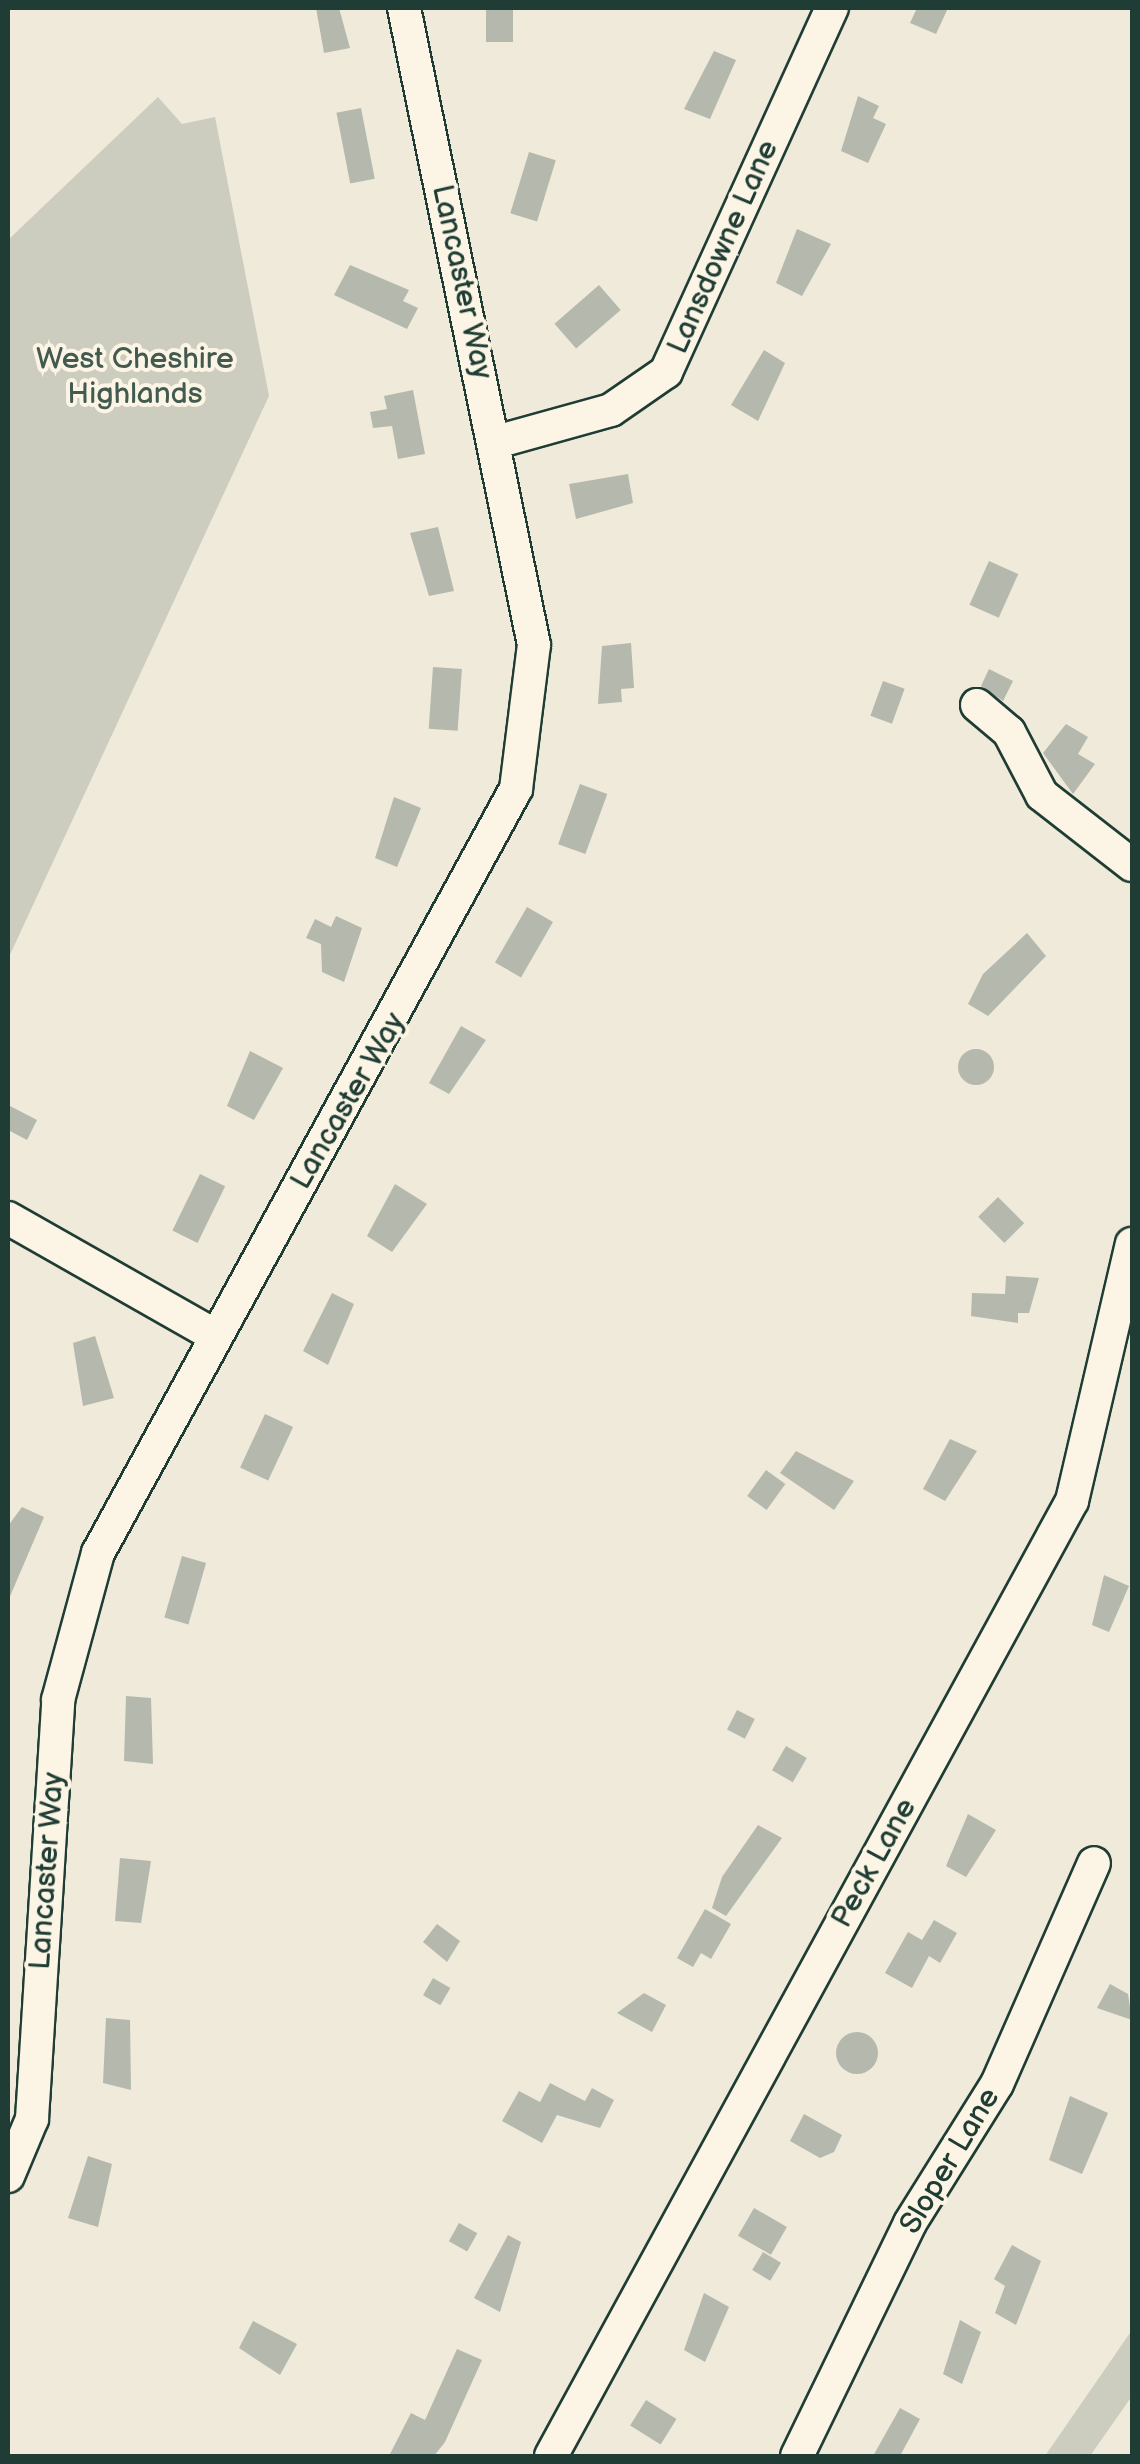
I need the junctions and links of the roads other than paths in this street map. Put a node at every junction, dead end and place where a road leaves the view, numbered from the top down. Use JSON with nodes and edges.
{"nodes":[{"id":1,"x":404,"y":8,"type":"edge"},
{"id":2,"x":832,"y":8,"type":"edge"},
{"id":3,"x":496,"y":442,"type":"junction"},
{"id":4,"x":976,"y":706,"type":"dead end"},
{"id":5,"x":1132,"y":865,"type":"edge"},
{"id":6,"x":8,"y":1218,"type":"edge"},
{"id":7,"x":1132,"y":1244,"type":"edge"},
{"id":8,"x":214,"y":1336,"type":"junction"},
{"id":9,"x":1094,"y":1863,"type":"dead end"},
{"id":10,"x":8,"y":2176,"type":"edge"},
{"id":11,"x":550,"y":2456,"type":"edge"},
{"id":12,"x":797,"y":2456,"type":"edge"}],
"edges":[{"from":1,"to":3,"type":"street","name":"Lancaster Way"},
{"from":2,"to":3,"type":"street","name":"Lansdowne Lane"},
{"from":3,"to":8,"type":"street","name":"Lancaster Way"},
{"from":4,"to":5,"type":"street"},
{"from":6,"to":8,"type":"street"},
{"from":7,"to":11,"type":"street","name":"Peck Lane"},
{"from":8,"to":10,"type":"street","name":"Lancaster Way"},
{"from":9,"to":12,"type":"street","name":"Sloper Lane"}]}
